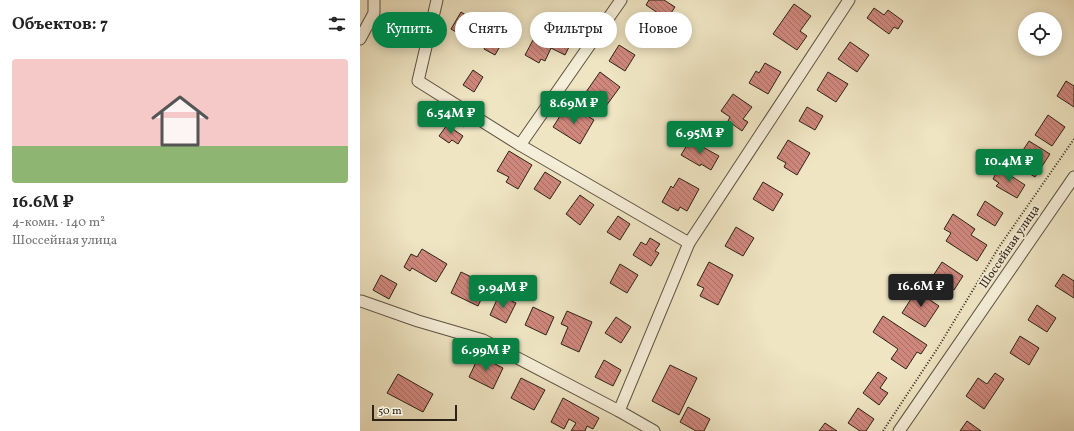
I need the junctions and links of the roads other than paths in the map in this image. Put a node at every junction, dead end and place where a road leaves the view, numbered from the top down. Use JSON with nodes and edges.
{"nodes":[{"id":1,"x":374,"y":0,"type":"edge"},
{"id":2,"x":437,"y":0,"type":"edge"},
{"id":3,"x":621,"y":0,"type":"edge"},
{"id":4,"x":849,"y":0,"type":"edge"},
{"id":5,"x":360,"y":39,"type":"edge"},
{"id":6,"x":520,"y":145,"type":"junction"},
{"id":7,"x":1074,"y":177,"type":"edge"},
{"id":8,"x":689,"y":243,"type":"junction"},
{"id":9,"x":360,"y":302,"type":"edge"},
{"id":10,"x":619,"y":411,"type":"junction"},
{"id":11,"x":654,"y":431,"type":"edge"},
{"id":12,"x":899,"y":431,"type":"edge"}],
"edges":[{"from":1,"to":5,"type":"street"},
{"from":2,"to":6,"type":"street"},
{"from":3,"to":6,"type":"street"},
{"from":4,"to":8,"type":"street"},
{"from":6,"to":8,"type":"street"},
{"from":7,"to":12,"type":"street","name":"Шоссейная улица"},
{"from":8,"to":10,"type":"street"},
{"from":9,"to":10,"type":"street"},
{"from":10,"to":11,"type":"street"}]}
